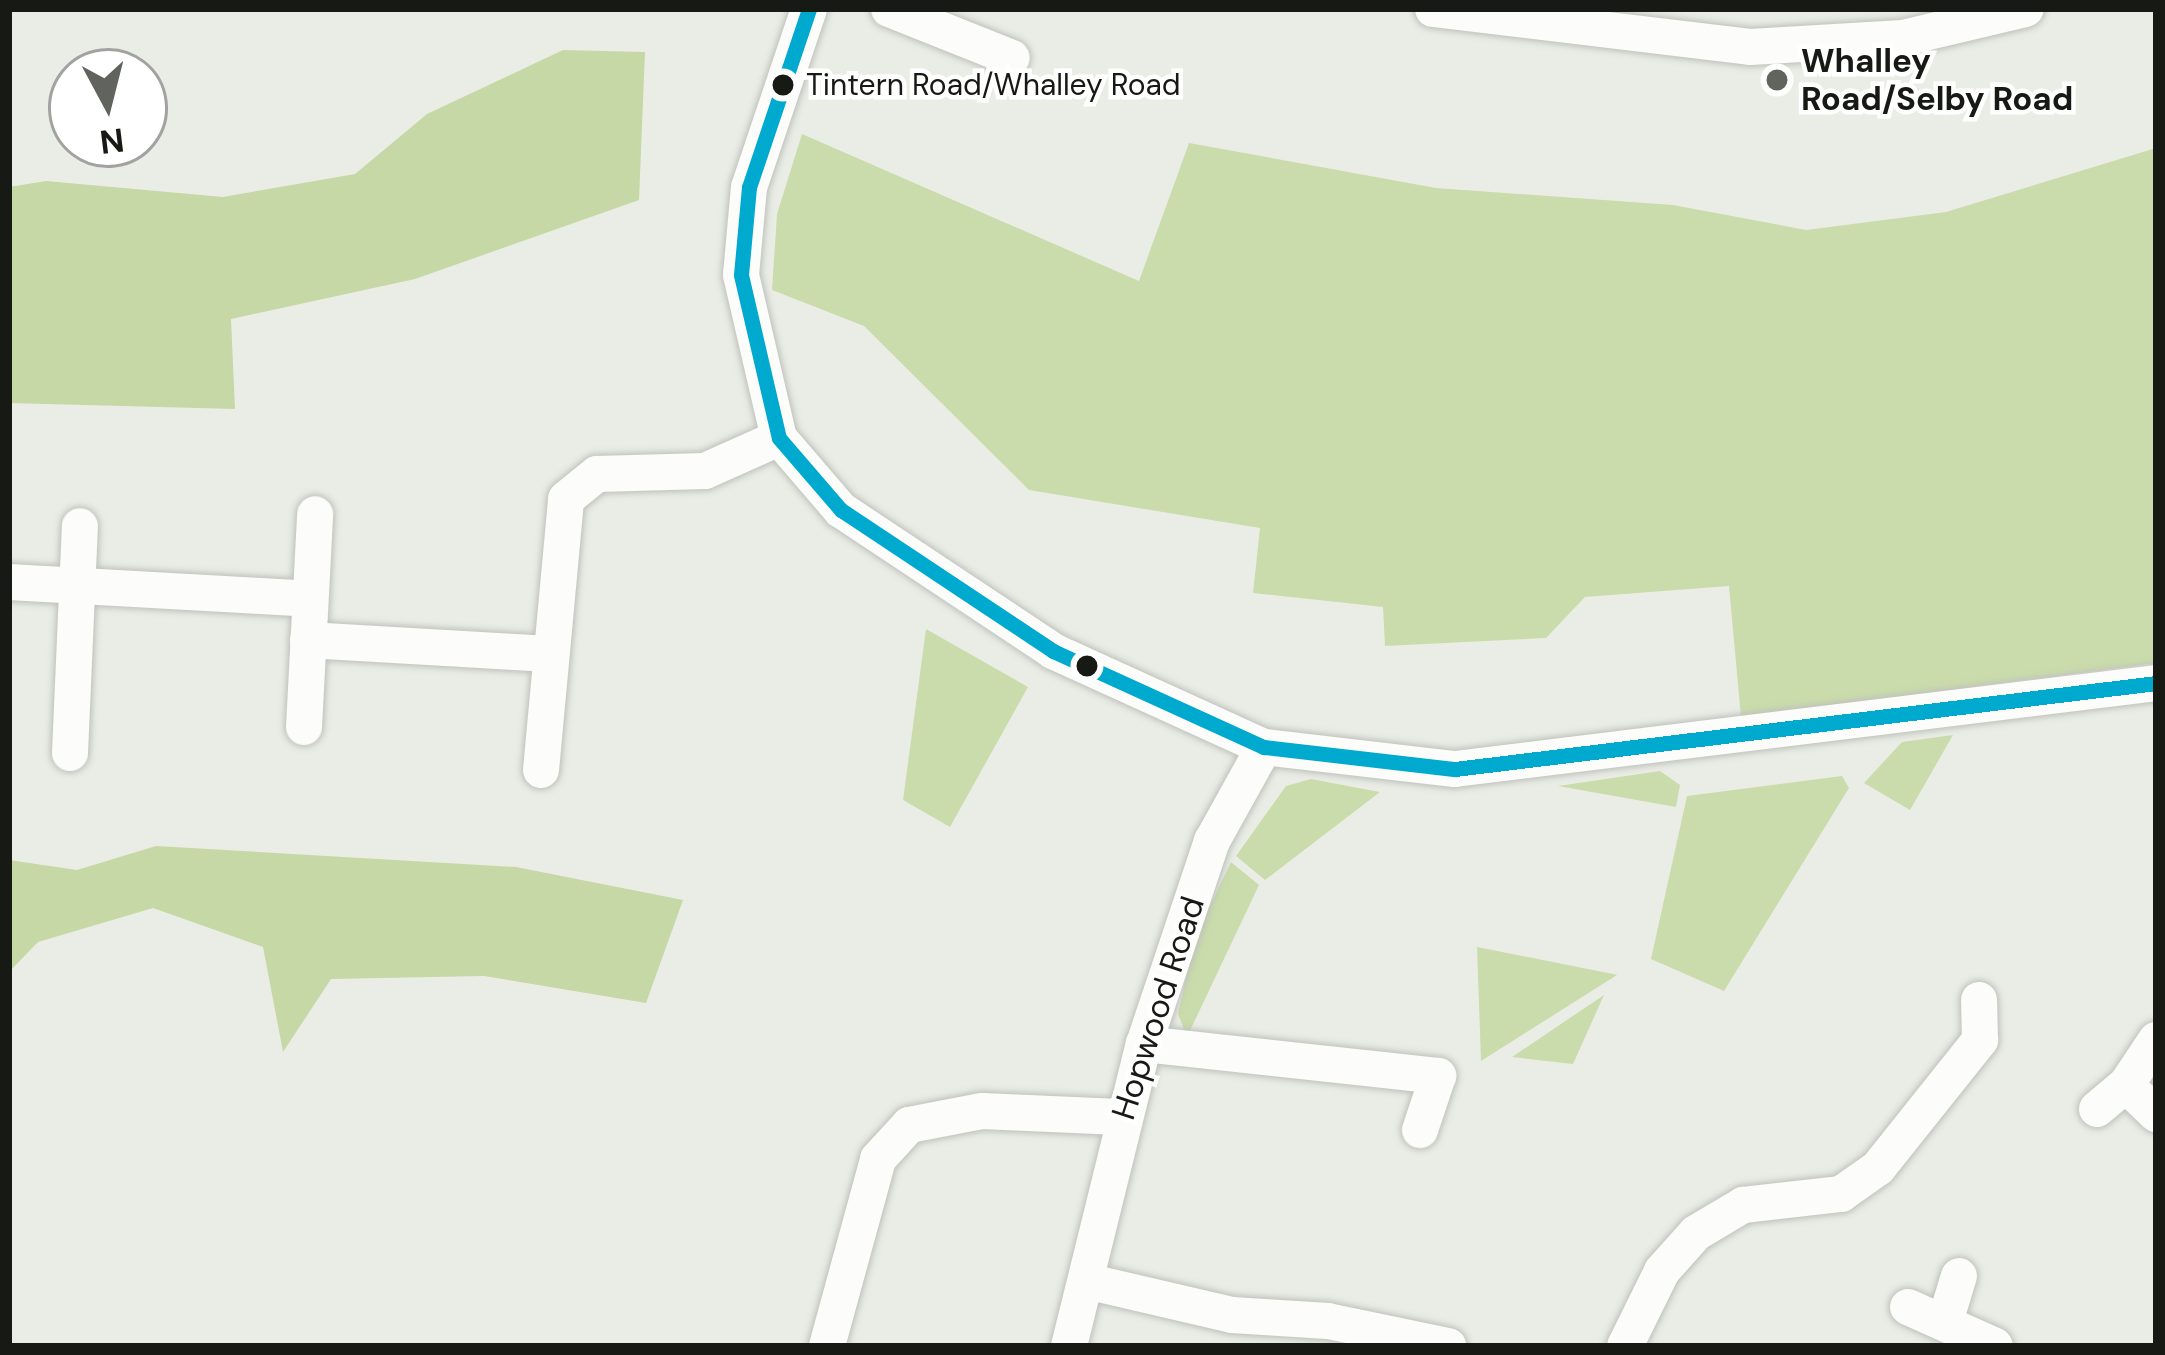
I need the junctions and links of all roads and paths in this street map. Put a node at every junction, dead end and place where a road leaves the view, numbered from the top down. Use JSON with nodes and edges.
{"nodes":[{"id":1,"x":809,"y":9,"type":"edge"},
{"id":2,"x":889,"y":9,"type":"edge"},
{"id":3,"x":1433,"y":9,"type":"edge"},
{"id":4,"x":2026,"y":9,"type":"edge"},
{"id":5,"x":1631,"y":24,"type":"edge"},
{"id":6,"x":1902,"y":24,"type":"edge"},
{"id":7,"x":1012,"y":58,"type":"dead end"},
{"id":8,"x":779,"y":438,"type":"junction"},
{"id":9,"x":315,"y":514,"type":"dead end"},
{"id":10,"x":80,"y":526,"type":"dead end"},
{"id":11,"x":9,"y":582,"type":"edge"},
{"id":12,"x":77,"y":585,"type":"junction"},
{"id":13,"x":310,"y":599,"type":"junction"},
{"id":14,"x":308,"y":640,"type":"junction"},
{"id":15,"x":549,"y":654,"type":"junction"},
{"id":16,"x":2156,"y":683,"type":"edge"},
{"id":17,"x":304,"y":728,"type":"dead end"},
{"id":18,"x":1264,"y":747,"type":"junction"},
{"id":19,"x":70,"y":753,"type":"dead end"},
{"id":20,"x":541,"y":770,"type":"dead end"},
{"id":21,"x":1978,"y":1000,"type":"dead end"},
{"id":22,"x":2156,"y":1040,"type":"edge"},
{"id":23,"x":1144,"y":1044,"type":"junction"},
{"id":24,"x":2126,"y":1085,"type":"junction"},
{"id":25,"x":2097,"y":1109,"type":"dead end"},
{"id":26,"x":2156,"y":1114,"type":"edge"},
{"id":27,"x":1120,"y":1117,"type":"junction"},
{"id":28,"x":1420,"y":1130,"type":"dead end"},
{"id":29,"x":1959,"y":1276,"type":"dead end"},
{"id":30,"x":1086,"y":1281,"type":"junction"},
{"id":31,"x":1908,"y":1307,"type":"dead end"},
{"id":32,"x":1945,"y":1322,"type":"junction"},
{"id":33,"x":827,"y":1346,"type":"edge"},
{"id":34,"x":1070,"y":1346,"type":"edge"},
{"id":35,"x":1448,"y":1346,"type":"edge"},
{"id":36,"x":1625,"y":1346,"type":"edge"},
{"id":37,"x":1995,"y":1346,"type":"edge"}],
"edges":[{"from":1,"to":8,"type":"street"},
{"from":2,"to":7,"type":"street"},
{"from":3,"to":5,"type":"street"},
{"from":4,"to":6,"type":"street"},
{"from":5,"to":6,"type":"street"},
{"from":8,"to":15,"type":"street"},
{"from":8,"to":18,"type":"street"},
{"from":9,"to":13,"type":"street"},
{"from":10,"to":12,"type":"street"},
{"from":11,"to":12,"type":"street"},
{"from":12,"to":13,"type":"street"},
{"from":12,"to":19,"type":"street"},
{"from":13,"to":14,"type":"street"},
{"from":14,"to":15,"type":"street"},
{"from":14,"to":17,"type":"street"},
{"from":15,"to":20,"type":"street"},
{"from":16,"to":18,"type":"street"},
{"from":18,"to":23,"type":"street","name":"Hopwood Road"},
{"from":21,"to":36,"type":"street"},
{"from":22,"to":24,"type":"street"},
{"from":23,"to":27,"type":"street","name":"Hopwood Road"},
{"from":23,"to":28,"type":"street"},
{"from":24,"to":25,"type":"street"},
{"from":24,"to":26,"type":"street"},
{"from":27,"to":30,"type":"street","name":"Hopwood Road"},
{"from":27,"to":33,"type":"street"},
{"from":29,"to":32,"type":"street"},
{"from":30,"to":34,"type":"street","name":"Hopwood Road"},
{"from":30,"to":35,"type":"street"},
{"from":31,"to":32,"type":"street"},
{"from":32,"to":37,"type":"street"}]}
